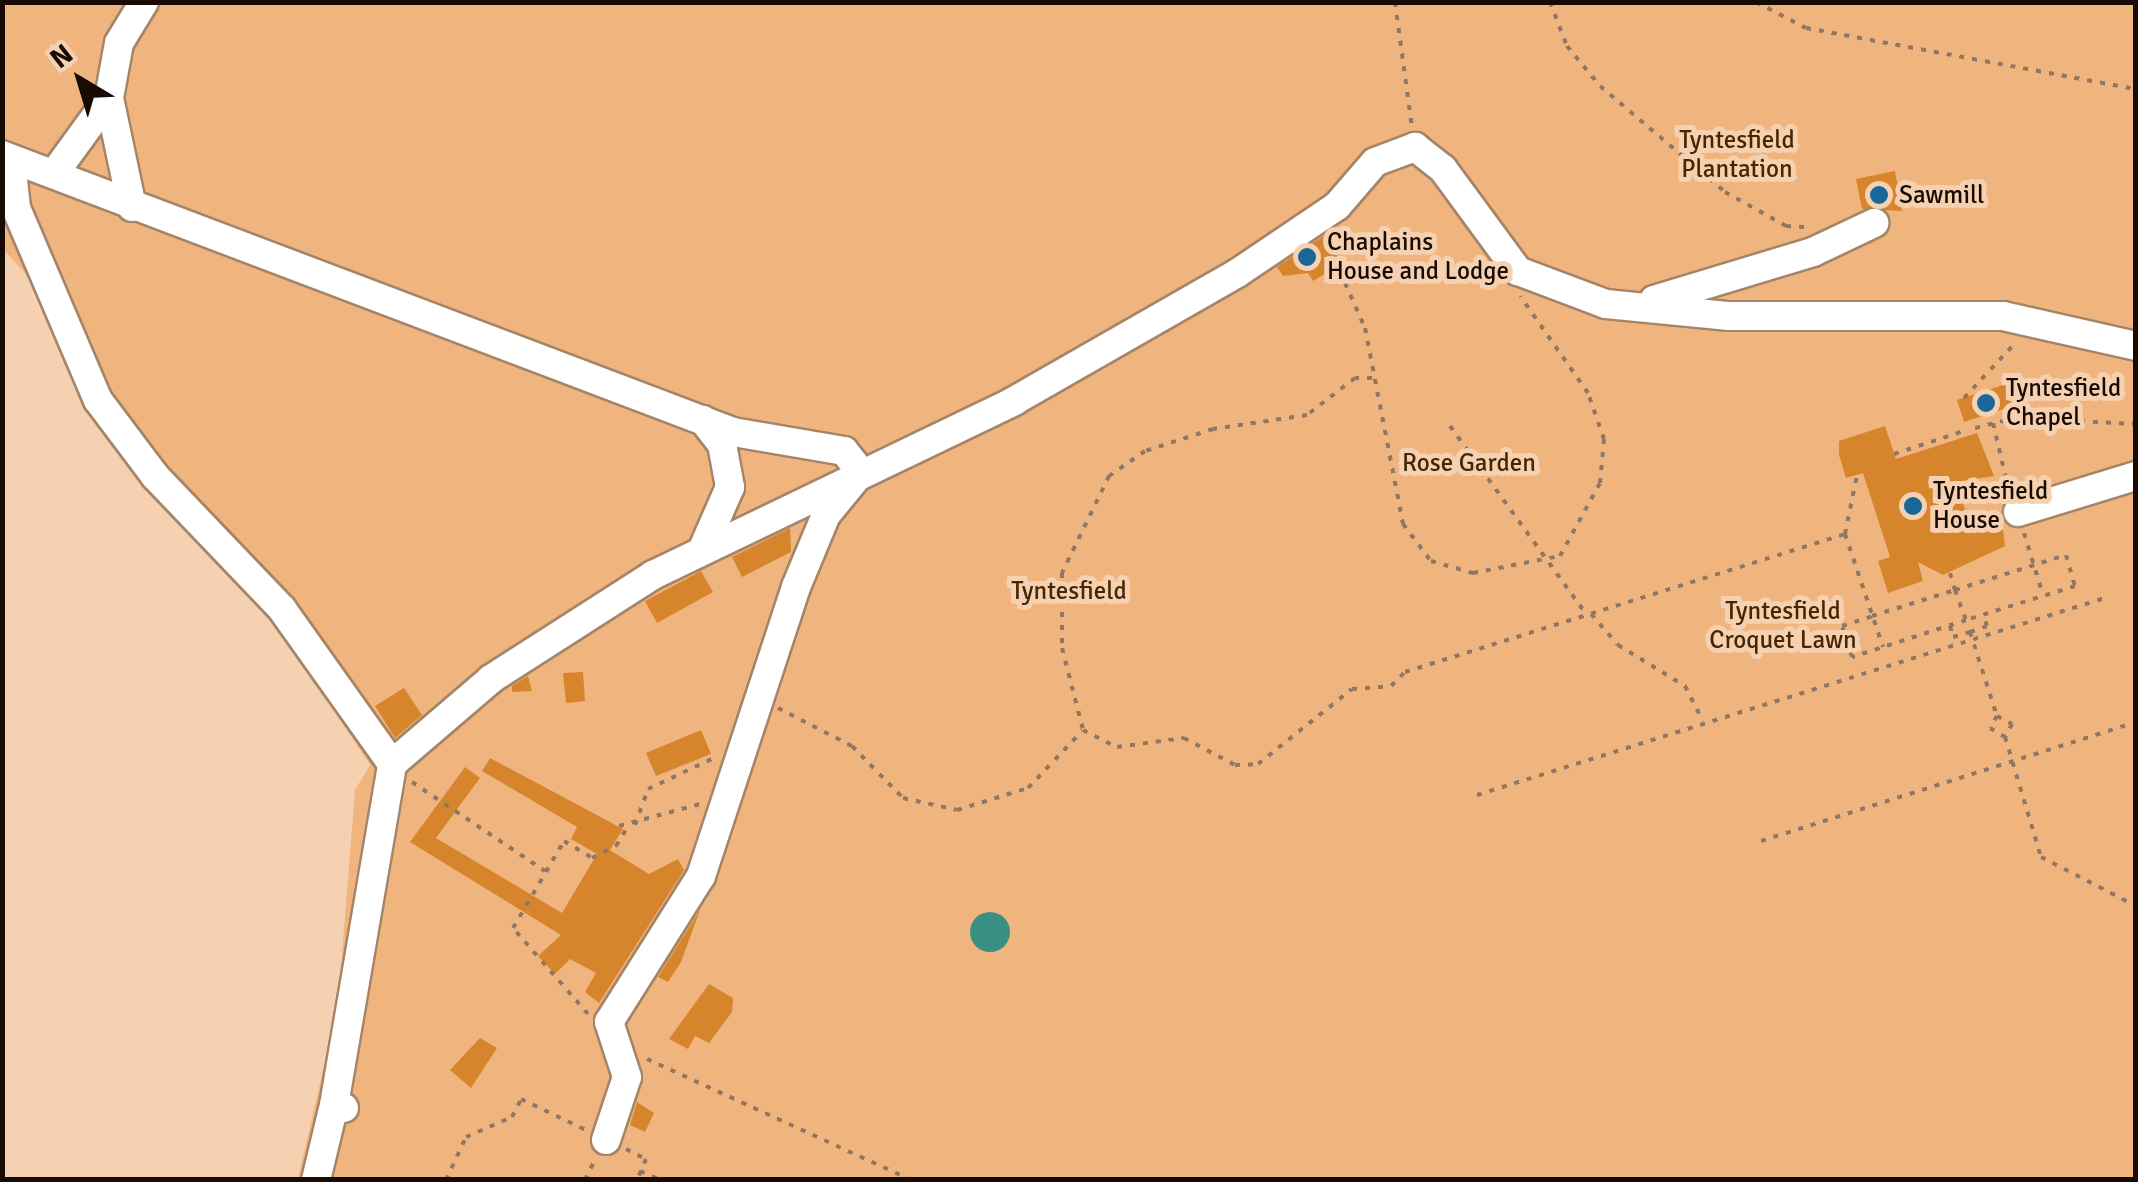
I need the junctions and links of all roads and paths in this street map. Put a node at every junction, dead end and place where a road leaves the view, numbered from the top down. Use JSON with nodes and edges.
{"nodes":[{"id":1,"x":144,"y":2,"type":"edge"},
{"id":2,"x":1395,"y":2,"type":"edge"},
{"id":3,"x":1550,"y":2,"type":"edge"},
{"id":4,"x":1756,"y":2,"type":"edge"},
{"id":5,"x":2136,"y":89,"type":"edge"},
{"id":6,"x":108,"y":98,"type":"junction"},
{"id":7,"x":1415,"y":147,"type":"junction"},
{"id":8,"x":6,"y":158,"type":"edge"},
{"id":9,"x":56,"y":171,"type":"junction"},
{"id":10,"x":132,"y":207,"type":"junction"},
{"id":11,"x":1874,"y":222,"type":"dead end"},
{"id":12,"x":1819,"y":228,"type":"dead end"},
{"id":13,"x":1511,"y":279,"type":"dead end"},
{"id":14,"x":1344,"y":283,"type":"dead end"},
{"id":15,"x":1638,"y":305,"type":"junction"},
{"id":16,"x":2020,"y":318,"type":"junction"},
{"id":17,"x":2136,"y":346,"type":"edge"},
{"id":18,"x":1372,"y":378,"type":"junction"},
{"id":19,"x":1964,"y":398,"type":"dead end"},
{"id":20,"x":702,"y":420,"type":"junction"},
{"id":21,"x":1993,"y":422,"type":"junction"},
{"id":22,"x":2136,"y":424,"type":"edge"},
{"id":23,"x":1450,"y":426,"type":"dead end"},
{"id":24,"x":1976,"y":428,"type":"dead end"},
{"id":25,"x":1967,"y":430,"type":"dead end"},
{"id":26,"x":1894,"y":454,"type":"dead end"},
{"id":27,"x":862,"y":472,"type":"junction"},
{"id":28,"x":1857,"y":474,"type":"dead end"},
{"id":29,"x":2136,"y":476,"type":"edge"},
{"id":30,"x":2018,"y":512,"type":"joint"},
{"id":31,"x":1846,"y":534,"type":"junction"},
{"id":32,"x":704,"y":547,"type":"junction"},
{"id":33,"x":2028,"y":547,"type":"dead end"},
{"id":34,"x":1548,"y":562,"type":"junction"},
{"id":35,"x":2034,"y":566,"type":"junction"},
{"id":36,"x":1950,"y":573,"type":"dead end"},
{"id":37,"x":1956,"y":590,"type":"junction"},
{"id":38,"x":2044,"y":595,"type":"junction"},
{"id":39,"x":2105,"y":598,"type":"dead end"},
{"id":40,"x":1589,"y":614,"type":"junction"},
{"id":41,"x":1984,"y":615,"type":"junction"},
{"id":42,"x":1872,"y":616,"type":"junction"},
{"id":43,"x":1966,"y":620,"type":"junction"},
{"id":44,"x":1950,"y":626,"type":"junction"},
{"id":45,"x":1970,"y":632,"type":"junction"},
{"id":46,"x":1973,"y":639,"type":"junction"},
{"id":47,"x":1883,"y":647,"type":"junction"},
{"id":48,"x":764,"y":703,"type":"junction"},
{"id":49,"x":1997,"y":716,"type":"junction"},
{"id":50,"x":1704,"y":723,"type":"junction"},
{"id":51,"x":2129,"y":724,"type":"dead end"},
{"id":52,"x":1082,"y":730,"type":"junction"},
{"id":53,"x":2005,"y":736,"type":"junction"},
{"id":54,"x":750,"y":744,"type":"junction"},
{"id":55,"x":2011,"y":758,"type":"junction"},
{"id":56,"x":392,"y":764,"type":"junction"},
{"id":57,"x":714,"y":790,"type":"dead end"},
{"id":58,"x":1476,"y":795,"type":"dead end"},
{"id":59,"x":631,"y":825,"type":"junction"},
{"id":60,"x":619,"y":826,"type":"dead end"},
{"id":61,"x":1761,"y":841,"type":"dead end"},
{"id":62,"x":545,"y":871,"type":"junction"},
{"id":63,"x":2136,"y":906,"type":"edge"},
{"id":64,"x":594,"y":1020,"type":"dead end"},
{"id":65,"x":617,"y":1041,"type":"junction"},
{"id":66,"x":606,"y":1140,"type":"joint"},
{"id":67,"x":646,"y":1159,"type":"dead end"},
{"id":68,"x":640,"y":1171,"type":"junction"},
{"id":69,"x":316,"y":1180,"type":"edge"},
{"id":70,"x":446,"y":1180,"type":"edge"},
{"id":71,"x":637,"y":1180,"type":"edge"},
{"id":72,"x":660,"y":1180,"type":"edge"},
{"id":73,"x":910,"y":1180,"type":"edge"}],
"edges":[{"from":1,"to":6,"type":"lane"},
{"from":2,"to":7,"type":"path"},
{"from":3,"to":12,"type":"path"},
{"from":4,"to":5,"type":"path"},
{"from":6,"to":9,"type":"lane"},
{"from":6,"to":10,"type":"lane"},
{"from":7,"to":15,"type":"lane"},
{"from":7,"to":27,"type":"lane"},
{"from":8,"to":9,"type":"lane"},
{"from":8,"to":56,"type":"lane"},
{"from":9,"to":10,"type":"lane"},
{"from":10,"to":20,"type":"lane"},
{"from":11,"to":15,"type":"lane"},
{"from":13,"to":34,"type":"path"},
{"from":14,"to":18,"type":"path"},
{"from":15,"to":16,"type":"lane"},
{"from":16,"to":17,"type":"lane"},
{"from":16,"to":19,"type":"path"},
{"from":18,"to":34,"type":"path"},
{"from":18,"to":52,"type":"path"},
{"from":20,"to":27,"type":"lane"},
{"from":20,"to":32,"type":"lane"},
{"from":21,"to":22,"type":"path"},
{"from":21,"to":24,"type":"path"},
{"from":21,"to":30,"type":"path"},
{"from":23,"to":34,"type":"path"},
{"from":25,"to":26,"type":"path"},
{"from":27,"to":32,"type":"lane"},
{"from":27,"to":48,"type":"lane"},
{"from":28,"to":31,"type":"path"},
{"from":29,"to":30,"type":"lane"},
{"from":31,"to":40,"type":"path"},
{"from":31,"to":42,"type":"path"},
{"from":32,"to":56,"type":"lane"},
{"from":33,"to":35,"type":"path"},
{"from":34,"to":40,"type":"path"},
{"from":35,"to":37,"type":"path"},
{"from":35,"to":38,"type":"path"},
{"from":35,"to":38,"type":"path"},
{"from":36,"to":37,"type":"path"},
{"from":37,"to":42,"type":"path"},
{"from":37,"to":43,"type":"path"},
{"from":38,"to":41,"type":"path"},
{"from":39,"to":46,"type":"path"},
{"from":40,"to":50,"type":"path"},
{"from":40,"to":52,"type":"path"},
{"from":41,"to":43,"type":"path"},
{"from":41,"to":45,"type":"path"},
{"from":42,"to":47,"type":"path"},
{"from":42,"to":47,"type":"path"},
{"from":43,"to":44,"type":"path"},
{"from":44,"to":45,"type":"path"},
{"from":44,"to":47,"type":"path"},
{"from":45,"to":46,"type":"path"},
{"from":46,"to":49,"type":"path"},
{"from":46,"to":50,"type":"path"},
{"from":48,"to":52,"type":"path"},
{"from":48,"to":54,"type":"lane"},
{"from":49,"to":53,"type":"path"},
{"from":49,"to":53,"type":"path"},
{"from":50,"to":58,"type":"path"},
{"from":51,"to":55,"type":"path"},
{"from":53,"to":55,"type":"path"},
{"from":54,"to":59,"type":"path"},
{"from":54,"to":65,"type":"lane"},
{"from":55,"to":61,"type":"path"},
{"from":55,"to":63,"type":"path"},
{"from":56,"to":62,"type":"path"},
{"from":56,"to":69,"type":"lane"},
{"from":57,"to":59,"type":"path"},
{"from":59,"to":60,"type":"path"},
{"from":59,"to":62,"type":"path"},
{"from":62,"to":64,"type":"path"},
{"from":65,"to":66,"type":"lane"},
{"from":65,"to":73,"type":"path"},
{"from":66,"to":70,"type":"path"},
{"from":67,"to":68,"type":"path"},
{"from":68,"to":71,"type":"path"},
{"from":68,"to":72,"type":"path"}]}
